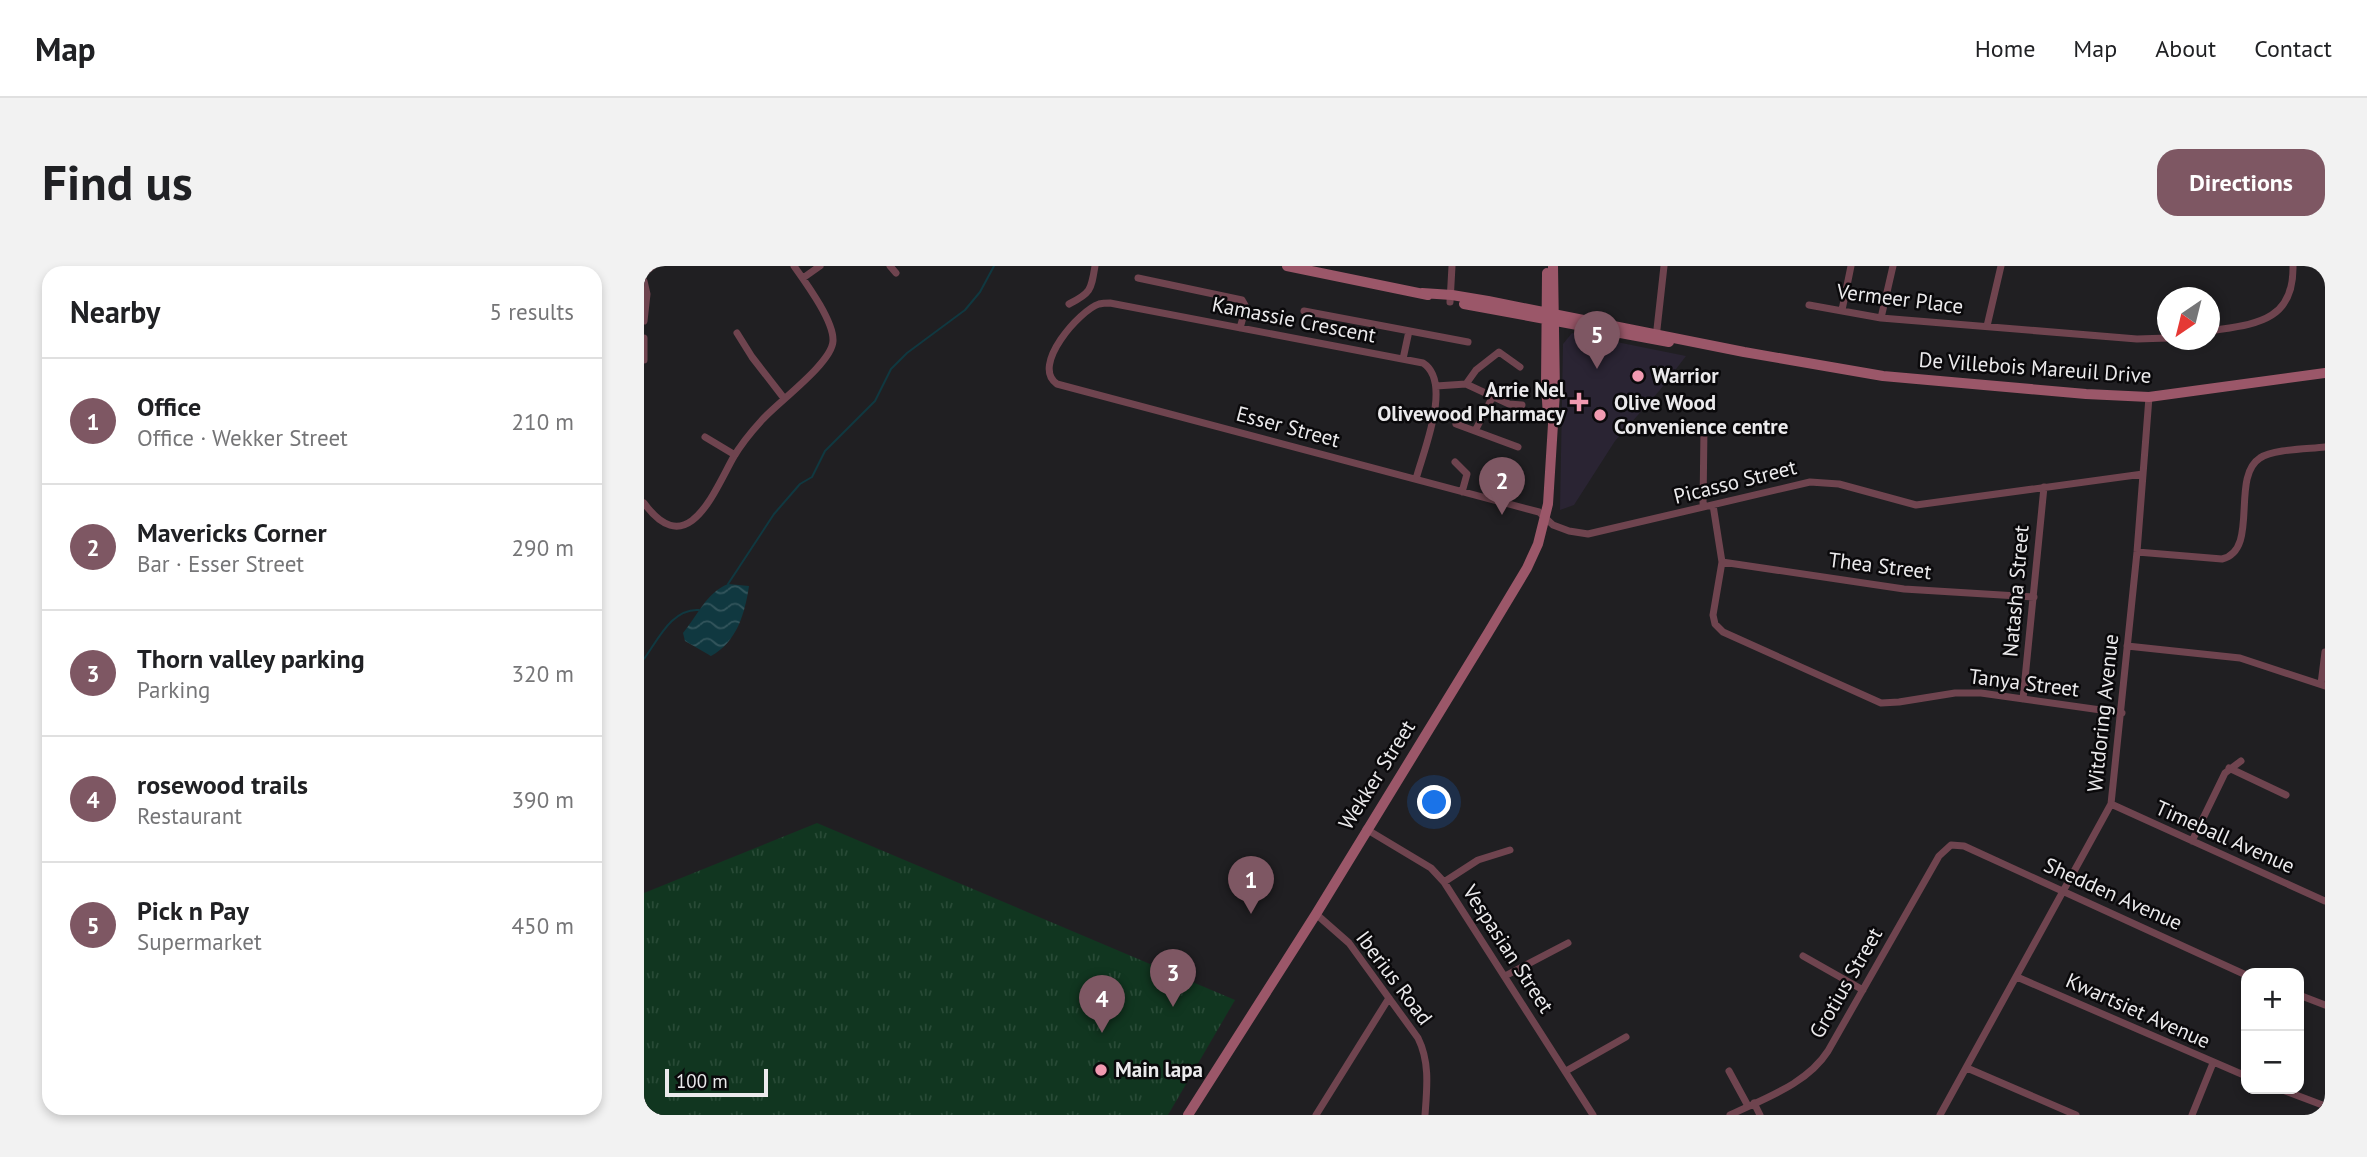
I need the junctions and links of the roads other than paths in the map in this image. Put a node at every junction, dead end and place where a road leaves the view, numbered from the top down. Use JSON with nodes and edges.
{"nodes":[{"id":1,"x":653,"y":266,"type":"edge"},
{"id":2,"x":794,"y":266,"type":"edge"},
{"id":3,"x":820,"y":266,"type":"edge"},
{"id":4,"x":890,"y":266,"type":"edge"},
{"id":5,"x":1095,"y":266,"type":"edge"},
{"id":6,"x":1287,"y":266,"type":"edge"},
{"id":7,"x":1452,"y":266,"type":"edge"},
{"id":8,"x":1547,"y":266,"type":"edge"},
{"id":9,"x":1553,"y":266,"type":"edge"},
{"id":10,"x":1664,"y":266,"type":"edge"},
{"id":11,"x":1852,"y":266,"type":"edge"},
{"id":12,"x":1893,"y":266,"type":"edge"},
{"id":13,"x":2001,"y":266,"type":"edge"},
{"id":14,"x":2293,"y":266,"type":"edge"},
{"id":15,"x":644,"y":273,"type":"edge"},
{"id":16,"x":896,"y":273,"type":"dead end"},
{"id":17,"x":803,"y":278,"type":"junction"},
{"id":18,"x":1138,"y":278,"type":"dead end"},
{"id":19,"x":644,"y":281,"type":"edge"},
{"id":20,"x":1087,"y":295,"type":"junction"},
{"id":21,"x":1451,"y":298,"type":"junction"},
{"id":22,"x":1069,"y":304,"type":"dead end"},
{"id":23,"x":1096,"y":305,"type":"junction"},
{"id":24,"x":1809,"y":305,"type":"dead end"},
{"id":25,"x":1842,"y":310,"type":"junction"},
{"id":26,"x":1304,"y":311,"type":"dead end"},
{"id":27,"x":1550,"y":318,"type":"junction"},
{"id":28,"x":1881,"y":318,"type":"junction"},
{"id":29,"x":644,"y":321,"type":"edge"},
{"id":30,"x":1987,"y":326,"type":"junction"},
{"id":31,"x":1240,"y":328,"type":"junction"},
{"id":32,"x":2220,"y":329,"type":"edge"},
{"id":33,"x":1409,"y":331,"type":"junction"},
{"id":34,"x":737,"y":333,"type":"dead end"},
{"id":35,"x":1657,"y":337,"type":"junction"},
{"id":36,"x":644,"y":338,"type":"edge"},
{"id":37,"x":2157,"y":338,"type":"edge"},
{"id":38,"x":1468,"y":342,"type":"dead end"},
{"id":39,"x":1404,"y":359,"type":"junction"},
{"id":40,"x":644,"y":360,"type":"edge"},
{"id":41,"x":1520,"y":367,"type":"dead end"},
{"id":42,"x":2325,"y":373,"type":"edge"},
{"id":43,"x":1466,"y":384,"type":"junction"},
{"id":44,"x":1436,"y":386,"type":"junction"},
{"id":45,"x":1493,"y":396,"type":"junction"},
{"id":46,"x":783,"y":397,"type":"junction"},
{"id":47,"x":2149,"y":397,"type":"junction"},
{"id":48,"x":1522,"y":405,"type":"dead end"},
{"id":49,"x":1456,"y":424,"type":"dead end"},
{"id":50,"x":1704,"y":428,"type":"dead end"},
{"id":51,"x":1475,"y":431,"type":"junction"},
{"id":52,"x":705,"y":437,"type":"dead end"},
{"id":53,"x":1518,"y":447,"type":"dead end"},
{"id":54,"x":2325,"y":447,"type":"edge"},
{"id":55,"x":735,"y":455,"type":"junction"},
{"id":56,"x":1455,"y":462,"type":"dead end"},
{"id":57,"x":2143,"y":474,"type":"junction"},
{"id":58,"x":1501,"y":476,"type":"dead end"},
{"id":59,"x":1416,"y":479,"type":"junction"},
{"id":60,"x":2044,"y":487,"type":"junction"},
{"id":61,"x":1462,"y":492,"type":"junction"},
{"id":62,"x":1500,"y":502,"type":"junction"},
{"id":63,"x":644,"y":503,"type":"edge"},
{"id":64,"x":1713,"y":505,"type":"junction"},
{"id":65,"x":1703,"y":507,"type":"junction"},
{"id":66,"x":1545,"y":520,"type":"junction"},
{"id":67,"x":2137,"y":552,"type":"junction"},
{"id":68,"x":1722,"y":562,"type":"junction"},
{"id":69,"x":2034,"y":597,"type":"junction"},
{"id":70,"x":2127,"y":646,"type":"junction"},
{"id":71,"x":2325,"y":652,"type":"edge"},
{"id":72,"x":2323,"y":685,"type":"edge"},
{"id":73,"x":2023,"y":699,"type":"junction"},
{"id":74,"x":2122,"y":713,"type":"junction"},
{"id":75,"x":2241,"y":761,"type":"dead end"},
{"id":76,"x":2229,"y":768,"type":"junction"},
{"id":77,"x":2286,"y":795,"type":"dead end"},
{"id":78,"x":2111,"y":804,"type":"junction"},
{"id":79,"x":1366,"y":829,"type":"junction"},
{"id":80,"x":2192,"y":841,"type":"junction"},
{"id":81,"x":1965,"y":846,"type":"joint"},
{"id":82,"x":1510,"y":850,"type":"dead end"},
{"id":83,"x":1444,"y":882,"type":"junction"},
{"id":84,"x":2063,"y":891,"type":"junction"},
{"id":85,"x":2325,"y":901,"type":"edge"},
{"id":86,"x":1316,"y":914,"type":"junction"},
{"id":87,"x":1568,"y":943,"type":"dead end"},
{"id":88,"x":1807,"y":955,"type":"dead end"},
{"id":89,"x":2241,"y":973,"type":"edge"},
{"id":90,"x":1505,"y":976,"type":"junction"},
{"id":91,"x":2017,"y":977,"type":"junction"},
{"id":92,"x":1864,"y":988,"type":"junction"},
{"id":93,"x":2304,"y":997,"type":"edge"},
{"id":94,"x":1389,"y":998,"type":"junction"},
{"id":95,"x":2325,"y":1005,"type":"edge"},
{"id":96,"x":1626,"y":1037,"type":"dead end"},
{"id":97,"x":2213,"y":1063,"type":"junction"},
{"id":98,"x":1967,"y":1068,"type":"junction"},
{"id":99,"x":1566,"y":1071,"type":"junction"},
{"id":100,"x":1729,"y":1071,"type":"dead end"},
{"id":101,"x":2241,"y":1074,"type":"edge"},
{"id":102,"x":2293,"y":1094,"type":"edge"},
{"id":103,"x":1751,"y":1105,"type":"junction"},
{"id":104,"x":2325,"y":1106,"type":"edge"},
{"id":105,"x":2060,"y":1112,"type":"edge"},
{"id":106,"x":1188,"y":1115,"type":"edge"},
{"id":107,"x":1316,"y":1115,"type":"edge"},
{"id":108,"x":1425,"y":1115,"type":"edge"},
{"id":109,"x":1593,"y":1115,"type":"edge"},
{"id":110,"x":1730,"y":1115,"type":"edge"},
{"id":111,"x":1760,"y":1115,"type":"edge"},
{"id":112,"x":1940,"y":1115,"type":"edge"},
{"id":113,"x":2076,"y":1115,"type":"edge"},
{"id":114,"x":2192,"y":1115,"type":"edge"}],
"edges":[{"from":1,"to":15,"type":"street"},
{"from":2,"to":17,"type":"street"},
{"from":3,"to":17,"type":"street"},
{"from":4,"to":16,"type":"street"},
{"from":5,"to":20,"type":"street"},
{"from":6,"to":21,"type":"main road","name":"De Villebois Mareuil Drive"},
{"from":7,"to":21,"type":"street"},
{"from":8,"to":27,"type":"main road","name":"Wekker Street"},
{"from":9,"to":27,"type":"main road","name":"Wekker Street"},
{"from":10,"to":35,"type":"street"},
{"from":11,"to":25,"type":"street"},
{"from":12,"to":28,"type":"street"},
{"from":13,"to":30,"type":"street"},
{"from":14,"to":32,"type":"street"},
{"from":17,"to":46,"type":"street"},
{"from":18,"to":31,"type":"street"},
{"from":19,"to":29,"type":"street"},
{"from":20,"to":22,"type":"street"},
{"from":20,"to":23,"type":"street"},
{"from":21,"to":27,"type":"main road","name":"De Villebois Mareuil Drive"},
{"from":23,"to":31,"type":"street","name":"Kamassie Crescent"},
{"from":23,"to":59,"type":"street","name":"Esser Street"},
{"from":24,"to":25,"type":"street","name":"Vermeer Place"},
{"from":25,"to":28,"type":"street","name":"Vermeer Place"},
{"from":26,"to":33,"type":"street"},
{"from":27,"to":35,"type":"main road","name":"De Villebois Mareuil Drive"},
{"from":27,"to":66,"type":"main road","name":"Wekker Street"},
{"from":28,"to":30,"type":"street","name":"Vermeer Place"},
{"from":30,"to":37,"type":"street","name":"Vermeer Place"},
{"from":31,"to":39,"type":"street","name":"Kamassie Crescent"},
{"from":33,"to":38,"type":"street"},
{"from":33,"to":39,"type":"street"},
{"from":34,"to":46,"type":"street"},
{"from":35,"to":47,"type":"main road","name":"De Villebois Mareuil Drive"},
{"from":36,"to":40,"type":"street"},
{"from":39,"to":44,"type":"street","name":"Kamassie Crescent"},
{"from":41,"to":43,"type":"street"},
{"from":42,"to":47,"type":"main road","name":"De Villebois Mareuil Drive"},
{"from":43,"to":44,"type":"street"},
{"from":43,"to":45,"type":"street"},
{"from":44,"to":59,"type":"street"},
{"from":45,"to":48,"type":"street"},
{"from":45,"to":51,"type":"street"},
{"from":46,"to":55,"type":"street"},
{"from":47,"to":57,"type":"street","name":"Witdoring Avenue"},
{"from":49,"to":51,"type":"street"},
{"from":50,"to":65,"type":"street"},
{"from":51,"to":53,"type":"street"},
{"from":52,"to":55,"type":"street"},
{"from":54,"to":67,"type":"street"},
{"from":55,"to":63,"type":"street"},
{"from":56,"to":61,"type":"street"},
{"from":57,"to":60,"type":"street","name":"Picasso Street"},
{"from":57,"to":67,"type":"street","name":"Witdoring Avenue"},
{"from":58,"to":62,"type":"street"},
{"from":59,"to":61,"type":"street","name":"Esser Street"},
{"from":60,"to":64,"type":"street","name":"Picasso Street"},
{"from":60,"to":69,"type":"street","name":"Natasha Street"},
{"from":61,"to":62,"type":"street","name":"Esser Street"},
{"from":62,"to":66,"type":"street","name":"Esser Street"},
{"from":64,"to":65,"type":"street","name":"Picasso Street"},
{"from":64,"to":68,"type":"street"},
{"from":65,"to":66,"type":"street","name":"Picasso Street"},
{"from":66,"to":79,"type":"main road","name":"Wekker Street"},
{"from":67,"to":70,"type":"street","name":"Witdoring Avenue"},
{"from":68,"to":69,"type":"street","name":"Thea Street"},
{"from":68,"to":73,"type":"street","name":"Tanya Street"},
{"from":69,"to":73,"type":"street","name":"Natasha Street"},
{"from":70,"to":72,"type":"street"},
{"from":70,"to":74,"type":"street","name":"Witdoring Avenue"},
{"from":71,"to":72,"type":"street"},
{"from":73,"to":74,"type":"street","name":"Tanya Street"},
{"from":74,"to":78,"type":"street","name":"Witdoring Avenue"},
{"from":75,"to":76,"type":"street"},
{"from":76,"to":77,"type":"street"},
{"from":76,"to":80,"type":"street"},
{"from":78,"to":80,"type":"street","name":"Timeball Avenue"},
{"from":78,"to":84,"type":"street","name":"Witdoring Avenue"},
{"from":79,"to":83,"type":"street","name":"Vespasian Street"},
{"from":79,"to":86,"type":"main road","name":"Wekker Street"},
{"from":80,"to":85,"type":"street","name":"Timeball Avenue"},
{"from":81,"to":84,"type":"street","name":"Shedden Avenue"},
{"from":81,"to":92,"type":"street","name":"Grotius Street"},
{"from":82,"to":83,"type":"street"},
{"from":83,"to":90,"type":"street","name":"Vespasian Street"},
{"from":84,"to":89,"type":"street","name":"Shedden Avenue"},
{"from":84,"to":91,"type":"street","name":"Witdoring Avenue"},
{"from":86,"to":94,"type":"street","name":"Iberius Road"},
{"from":86,"to":106,"type":"main road","name":"Wekker Street"},
{"from":87,"to":90,"type":"street"},
{"from":88,"to":92,"type":"street"},
{"from":90,"to":99,"type":"street","name":"Vespasian Street"},
{"from":91,"to":97,"type":"street","name":"Kwartsiet Avenue"},
{"from":91,"to":98,"type":"street","name":"Witdoring Avenue"},
{"from":92,"to":103,"type":"street","name":"Grotius Street"},
{"from":93,"to":95,"type":"street"},
{"from":94,"to":107,"type":"street"},
{"from":94,"to":108,"type":"street","name":"Iberius Road"},
{"from":96,"to":99,"type":"street"},
{"from":97,"to":101,"type":"street","name":"Kwartsiet Avenue"},
{"from":97,"to":114,"type":"street"},
{"from":98,"to":105,"type":"street"},
{"from":98,"to":112,"type":"street","name":"Witdoring Avenue"},
{"from":99,"to":109,"type":"street","name":"Vespasian Street"},
{"from":100,"to":103,"type":"street"},
{"from":102,"to":104,"type":"street"},
{"from":103,"to":110,"type":"street","name":"Grotius Street"},
{"from":103,"to":111,"type":"street"},
{"from":105,"to":113,"type":"street"}]}
